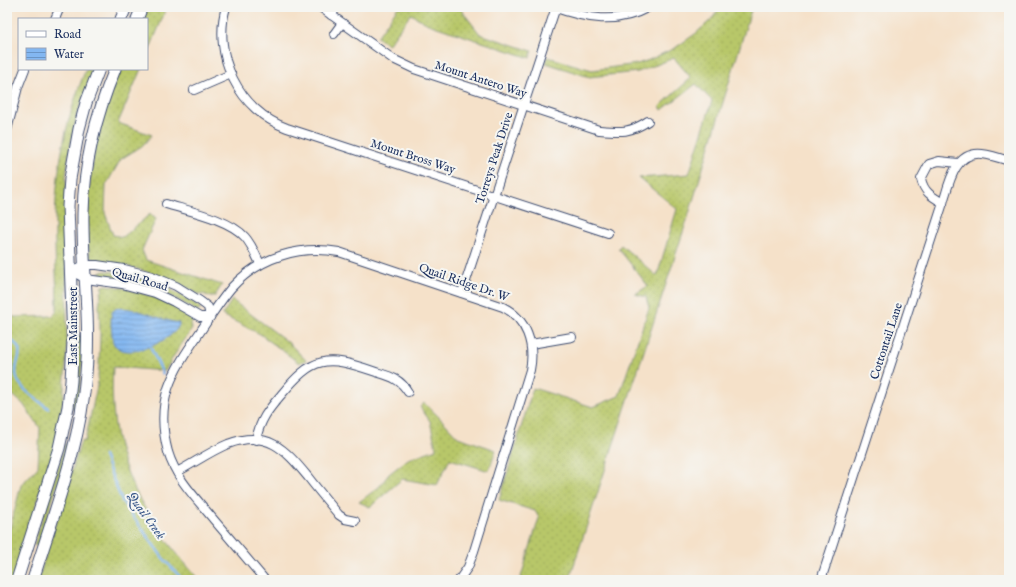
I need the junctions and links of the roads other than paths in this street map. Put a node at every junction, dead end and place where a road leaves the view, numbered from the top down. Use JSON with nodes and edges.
{"nodes":[{"id":1,"x":60,"y":7,"type":"edge"},
{"id":2,"x":126,"y":7,"type":"edge"},
{"id":3,"x":142,"y":7,"type":"edge"},
{"id":4,"x":226,"y":7,"type":"edge"},
{"id":5,"x":320,"y":7,"type":"edge"},
{"id":6,"x":337,"y":7,"type":"edge"},
{"id":7,"x":555,"y":7,"type":"edge"},
{"id":8,"x":649,"y":7,"type":"edge"},
{"id":9,"x":331,"y":16,"type":"junction"},
{"id":10,"x":55,"y":18,"type":"edge"},
{"id":11,"x":121,"y":18,"type":"edge"},
{"id":12,"x":137,"y":18,"type":"edge"},
{"id":13,"x":342,"y":23,"type":"junction"},
{"id":14,"x":334,"y":34,"type":"dead end"},
{"id":15,"x":25,"y":70,"type":"edge"},
{"id":16,"x":99,"y":70,"type":"edge"},
{"id":17,"x":115,"y":70,"type":"edge"},
{"id":18,"x":230,"y":74,"type":"junction"},
{"id":19,"x":194,"y":90,"type":"dead end"},
{"id":20,"x":524,"y":105,"type":"junction"},
{"id":21,"x":648,"y":121,"type":"dead end"},
{"id":22,"x":7,"y":130,"type":"edge"},
{"id":23,"x":1009,"y":161,"type":"edge"},
{"id":24,"x":958,"y":163,"type":"junction"},
{"id":25,"x":494,"y":196,"type":"junction"},
{"id":26,"x":942,"y":203,"type":"junction"},
{"id":27,"x":166,"y":204,"type":"dead end"},
{"id":28,"x":608,"y":233,"type":"dead end"},
{"id":29,"x":260,"y":264,"type":"junction"},
{"id":30,"x":85,"y":265,"type":"junction"},
{"id":31,"x":71,"y":271,"type":"junction"},
{"id":32,"x":86,"y":279,"type":"junction"},
{"id":33,"x":462,"y":293,"type":"junction"},
{"id":34,"x":210,"y":317,"type":"junction"},
{"id":35,"x":572,"y":337,"type":"dead end"},
{"id":36,"x":531,"y":344,"type":"junction"},
{"id":37,"x":408,"y":392,"type":"dead end"},
{"id":38,"x":256,"y":440,"type":"junction"},
{"id":39,"x":177,"y":472,"type":"junction"},
{"id":40,"x":355,"y":521,"type":"dead end"},
{"id":41,"x":18,"y":580,"type":"edge"},
{"id":42,"x":33,"y":580,"type":"edge"},
{"id":43,"x":265,"y":580,"type":"edge"},
{"id":44,"x":459,"y":580,"type":"edge"},
{"id":45,"x":821,"y":580,"type":"edge"}],
"edges":[{"from":1,"to":10,"type":"street"},
{"from":2,"to":11,"type":"main road"},
{"from":3,"to":12,"type":"main road"},
{"from":4,"to":18,"type":"street","name":"Mount Bross Way"},
{"from":5,"to":9,"type":"street","name":"Mount Antero Way"},
{"from":6,"to":9,"type":"street"},
{"from":7,"to":8,"type":"street"},
{"from":7,"to":20,"type":"street","name":"Torreys Peak Drive"},
{"from":9,"to":13,"type":"street","name":"Mount Antero Way"},
{"from":13,"to":14,"type":"street"},
{"from":13,"to":20,"type":"street","name":"Mount Antero Way"},
{"from":15,"to":22,"type":"street"},
{"from":16,"to":31,"type":"main road","name":"East Mainstreet"},
{"from":17,"to":30,"type":"main road","name":"East Mainstreet"},
{"from":18,"to":19,"type":"street"},
{"from":18,"to":25,"type":"street","name":"Mount Bross Way"},
{"from":20,"to":21,"type":"street","name":"Mount Antero Way"},
{"from":20,"to":25,"type":"street","name":"Torreys Peak Drive"},
{"from":23,"to":24,"type":"street"},
{"from":24,"to":26,"type":"street","name":"Cottontail Lane"},
{"from":24,"to":26,"type":"street"},
{"from":25,"to":28,"type":"street","name":"Mount Bross Way"},
{"from":25,"to":33,"type":"street","name":"Torreys Peak Drive"},
{"from":26,"to":45,"type":"street","name":"Cottontail Lane"},
{"from":27,"to":29,"type":"street"},
{"from":29,"to":33,"type":"street","name":"Quail Ridge Dr. W"},
{"from":29,"to":34,"type":"street","name":"Quail Ridge Dr. W"},
{"from":30,"to":31,"type":"street","name":"Quail Road"},
{"from":30,"to":32,"type":"main road","name":"East Mainstreet"},
{"from":30,"to":34,"type":"street","name":"Quail Road"},
{"from":31,"to":32,"type":"street","name":"Quail Road"},
{"from":31,"to":41,"type":"main road","name":"East Mainstreet"},
{"from":32,"to":34,"type":"street","name":"Quail Road"},
{"from":32,"to":42,"type":"main road","name":"East Mainstreet"},
{"from":33,"to":36,"type":"street","name":"Quail Ridge Dr. W"},
{"from":34,"to":39,"type":"street","name":"Quail Ridge Dr. W"},
{"from":35,"to":36,"type":"street"},
{"from":36,"to":44,"type":"street","name":"Quail Ridge Dr. W"},
{"from":37,"to":38,"type":"street"},
{"from":38,"to":39,"type":"street"},
{"from":38,"to":40,"type":"street"},
{"from":39,"to":43,"type":"street","name":"Quail Ridge Dr. W"}]}
